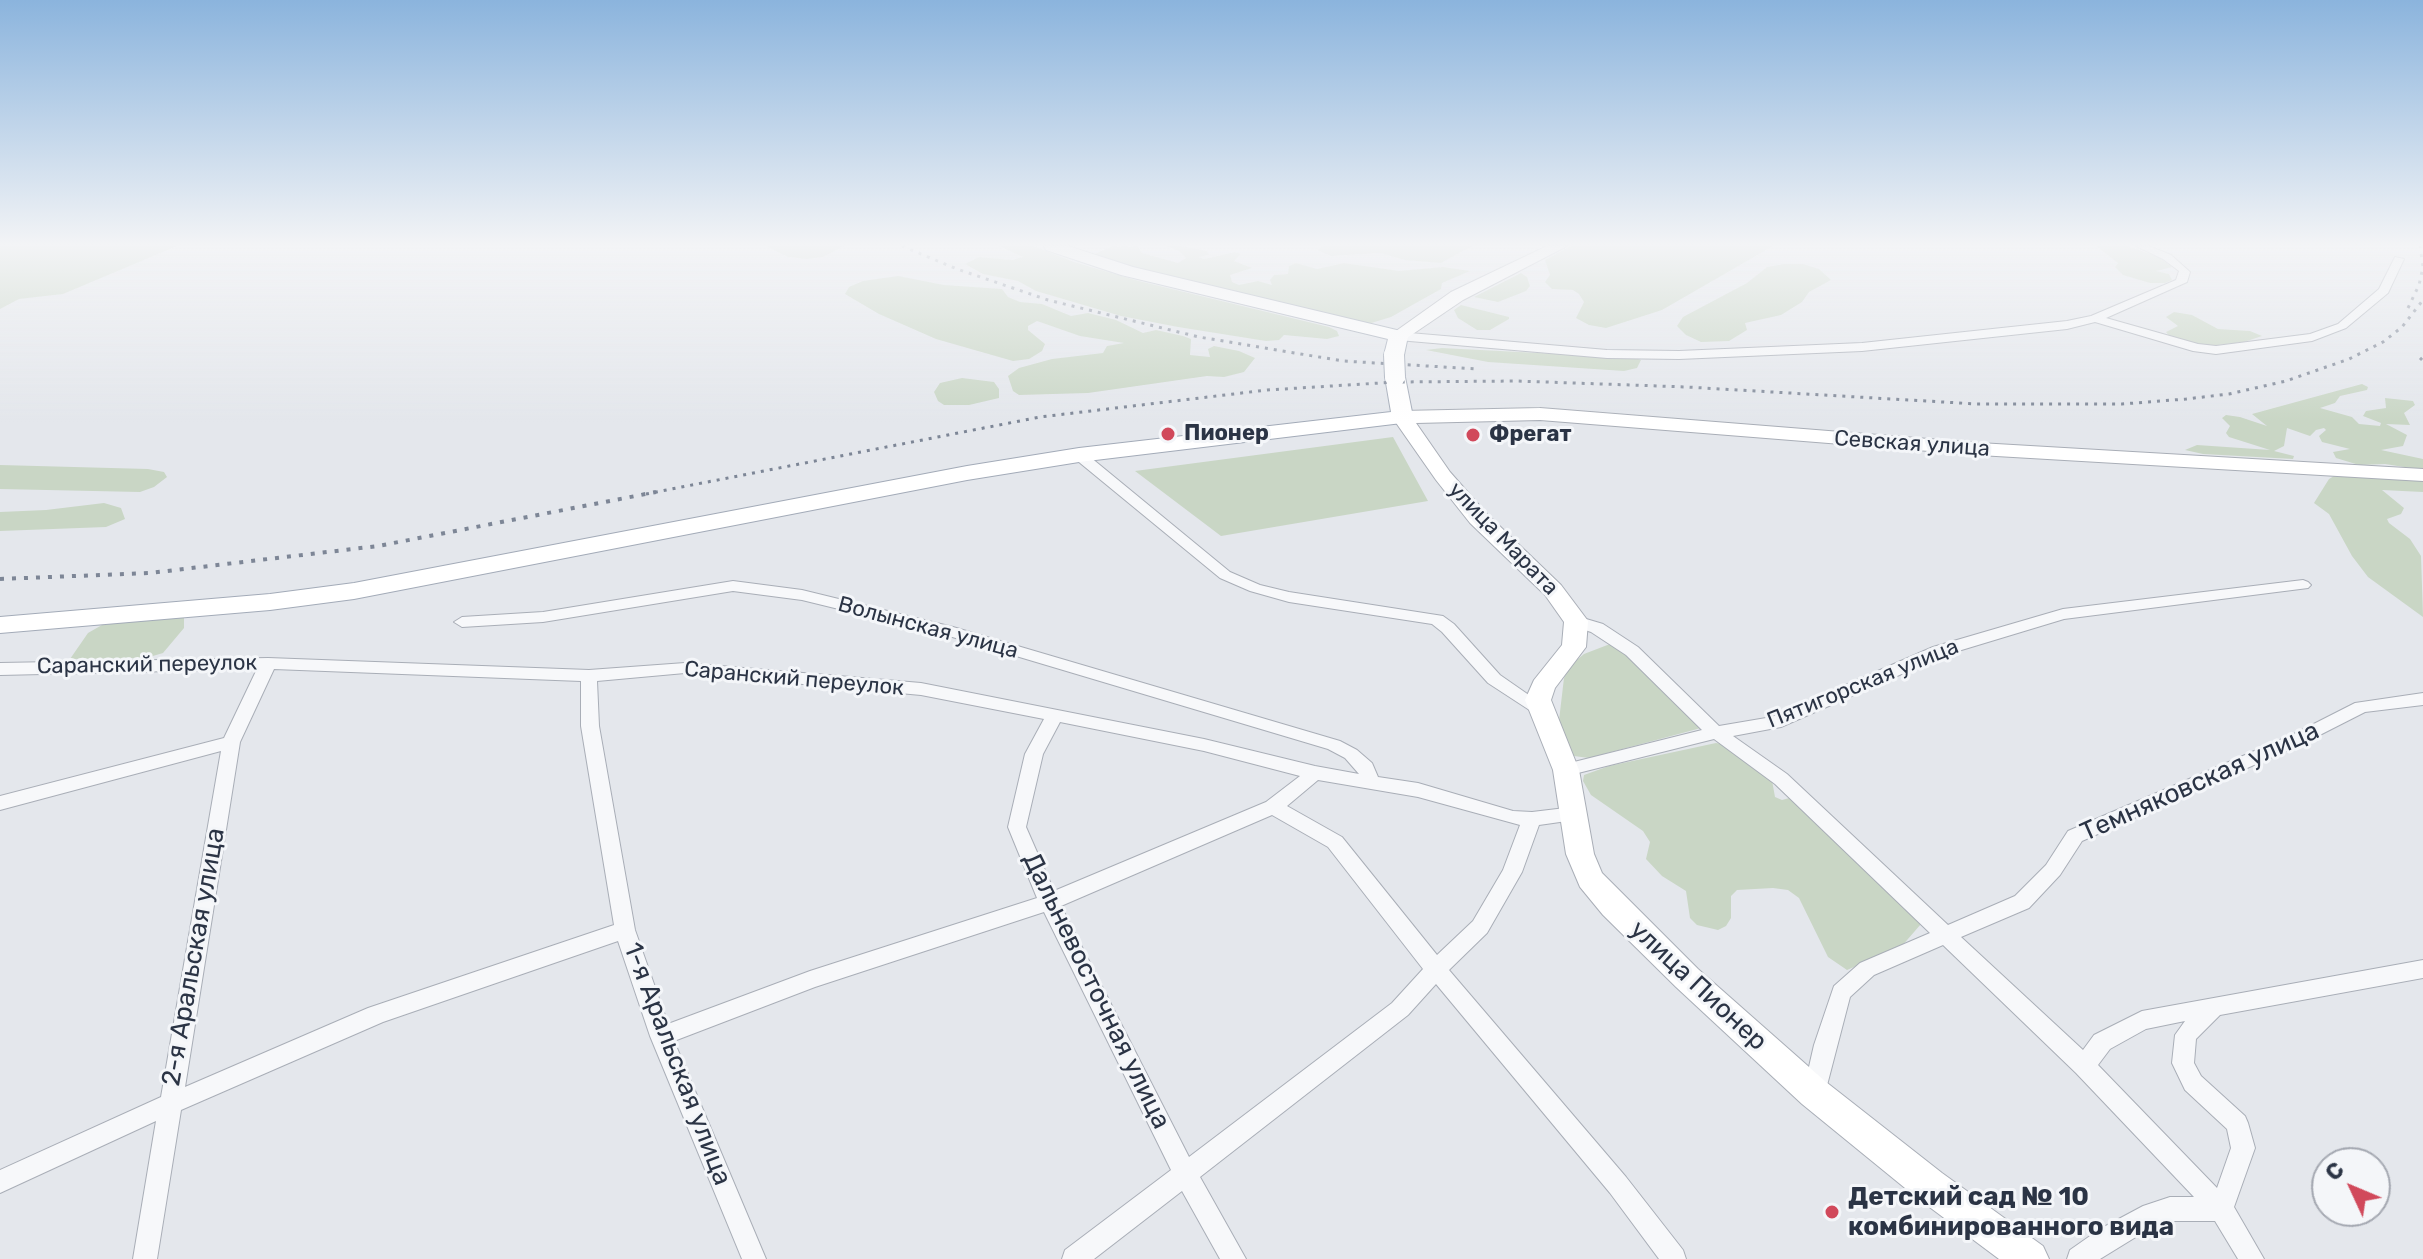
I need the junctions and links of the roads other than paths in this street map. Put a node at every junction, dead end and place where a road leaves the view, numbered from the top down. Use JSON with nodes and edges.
{"nodes":[{"id":1,"x":1248,"y":305,"type":"edge"},
{"id":2,"x":1446,"y":305,"type":"edge"},
{"id":3,"x":2127,"y":305,"type":"edge"},
{"id":4,"x":2369,"y":305,"type":"edge"},
{"id":5,"x":2095,"y":318,"type":"junction"},
{"id":6,"x":1396,"y":346,"type":"junction"},
{"id":7,"x":1402,"y":417,"type":"junction"},
{"id":8,"x":1079,"y":455,"type":"junction"},
{"id":9,"x":2423,"y":475,"type":"edge"},
{"id":10,"x":2303,"y":585,"type":"dead end"},
{"id":11,"x":1576,"y":621,"type":"junction"},
{"id":12,"x":462,"y":622,"type":"dead end"},
{"id":13,"x":0,"y":625,"type":"edge"},
{"id":14,"x":268,"y":663,"type":"junction"},
{"id":15,"x":0,"y":669,"type":"edge"},
{"id":16,"x":589,"y":676,"type":"junction"},
{"id":17,"x":2423,"y":699,"type":"edge"},
{"id":18,"x":1540,"y":709,"type":"junction"},
{"id":19,"x":1055,"y":715,"type":"junction"},
{"id":20,"x":1715,"y":732,"type":"junction"},
{"id":21,"x":231,"y":742,"type":"junction"},
{"id":22,"x":1566,"y":770,"type":"junction"},
{"id":23,"x":1315,"y":773,"type":"junction"},
{"id":24,"x":1370,"y":780,"type":"junction"},
{"id":25,"x":0,"y":803,"type":"edge"},
{"id":26,"x":1273,"y":807,"type":"junction"},
{"id":27,"x":1574,"y":814,"type":"junction"},
{"id":28,"x":1532,"y":819,"type":"junction"},
{"id":29,"x":1049,"y":902,"type":"junction"},
{"id":30,"x":625,"y":930,"type":"junction"},
{"id":31,"x":1944,"y":936,"type":"junction"},
{"id":32,"x":1436,"y":969,"type":"junction"},
{"id":33,"x":2423,"y":969,"type":"edge"},
{"id":34,"x":2213,"y":1008,"type":"junction"},
{"id":35,"x":661,"y":1036,"type":"junction"},
{"id":36,"x":2084,"y":1066,"type":"junction"},
{"id":37,"x":1814,"y":1093,"type":"junction"},
{"id":38,"x":170,"y":1104,"type":"junction"},
{"id":39,"x":1185,"y":1174,"type":"junction"},
{"id":40,"x":0,"y":1182,"type":"edge"},
{"id":41,"x":2221,"y":1209,"type":"junction"},
{"id":42,"x":145,"y":1259,"type":"edge"},
{"id":43,"x":754,"y":1259,"type":"edge"},
{"id":44,"x":1074,"y":1259,"type":"edge"},
{"id":45,"x":1234,"y":1259,"type":"edge"},
{"id":46,"x":1674,"y":1259,"type":"edge"},
{"id":47,"x":2030,"y":1259,"type":"edge"},
{"id":48,"x":2079,"y":1259,"type":"edge"},
{"id":49,"x":2252,"y":1259,"type":"edge"}],
"edges":[{"from":1,"to":6,"type":"main road"},
{"from":2,"to":6,"type":"street"},
{"from":3,"to":5,"type":"street"},
{"from":4,"to":5,"type":"street"},
{"from":5,"to":6,"type":"street"},
{"from":6,"to":7,"type":"main road","bridge":true},
{"from":7,"to":8,"type":"main road"},
{"from":7,"to":9,"type":"street","name":"Севская улица"},
{"from":7,"to":11,"type":"street","name":"улица Марата"},
{"from":8,"to":13,"type":"main road"},
{"from":8,"to":18,"type":"street"},
{"from":10,"to":20,"type":"street","name":"Пятигорская улица"},
{"from":11,"to":18,"type":"street"},
{"from":11,"to":20,"type":"street"},
{"from":12,"to":24,"type":"street","name":"Волынская улица"},
{"from":14,"to":15,"type":"street","name":"Саранский переулок"},
{"from":14,"to":16,"type":"street","name":"Саранский переулок"},
{"from":14,"to":21,"type":"street","name":"2-я Аральская улица"},
{"from":16,"to":19,"type":"street","name":"Саранский переулок"},
{"from":16,"to":30,"type":"street","name":"1-я Аральская улица"},
{"from":17,"to":31,"type":"street","name":"Темняковская улица"},
{"from":18,"to":22,"type":"street","name":"улица Пионер"},
{"from":19,"to":23,"type":"street","name":"Саранский переулок"},
{"from":19,"to":29,"type":"street","name":"Дальневосточная улица"},
{"from":20,"to":22,"type":"street","name":"Пятигорская улица"},
{"from":20,"to":31,"type":"street"},
{"from":21,"to":25,"type":"street"},
{"from":21,"to":38,"type":"street","name":"2-я Аральская улица"},
{"from":22,"to":27,"type":"street","name":"улица Пионер"},
{"from":23,"to":24,"type":"street","name":"Саранский переулок"},
{"from":23,"to":26,"type":"street"},
{"from":24,"to":28,"type":"street","name":"Саранский переулок"},
{"from":26,"to":29,"type":"street"},
{"from":26,"to":32,"type":"street"},
{"from":27,"to":28,"type":"street","name":"Саранский переулок"},
{"from":27,"to":37,"type":"street","name":"улица Пионер"},
{"from":28,"to":32,"type":"street"},
{"from":29,"to":35,"type":"street"},
{"from":29,"to":39,"type":"street","name":"Дальневосточная улица"},
{"from":30,"to":35,"type":"street","name":"1-я Аральская улица"},
{"from":30,"to":38,"type":"street"},
{"from":31,"to":36,"type":"street"},
{"from":31,"to":37,"type":"street","name":"Темняковская улица"},
{"from":32,"to":39,"type":"street"},
{"from":32,"to":46,"type":"street"},
{"from":33,"to":34,"type":"street"},
{"from":34,"to":36,"type":"street"},
{"from":34,"to":41,"type":"street"},
{"from":35,"to":43,"type":"street","name":"1-я Аральская улица"},
{"from":36,"to":41,"type":"street"},
{"from":37,"to":47,"type":"street","name":"улица Пионер"},
{"from":38,"to":40,"type":"street"},
{"from":38,"to":42,"type":"street","name":"2-я Аральская улица"},
{"from":39,"to":44,"type":"street"},
{"from":39,"to":45,"type":"street","name":"Дальневосточная улица"},
{"from":41,"to":48,"type":"street"},
{"from":41,"to":49,"type":"street"}]}
